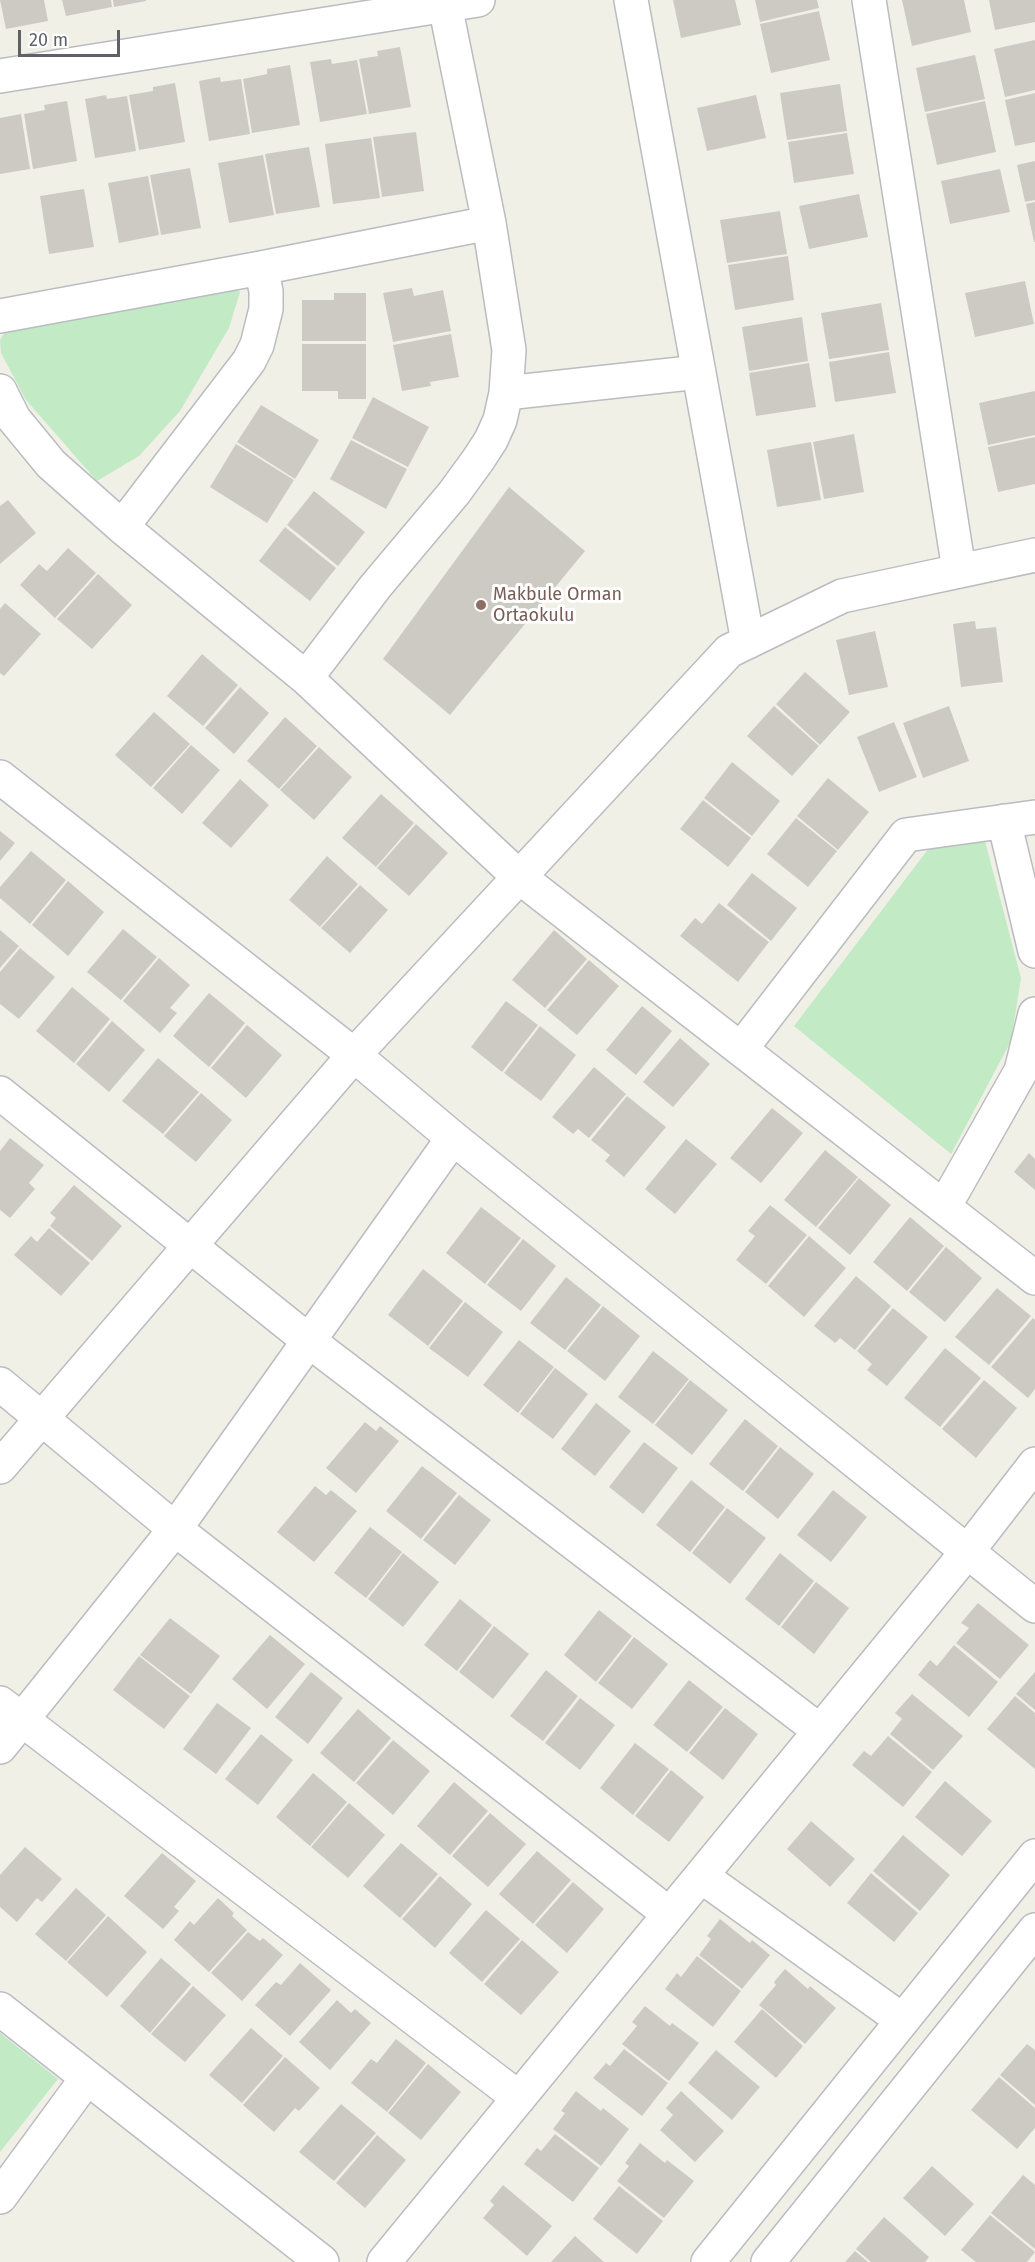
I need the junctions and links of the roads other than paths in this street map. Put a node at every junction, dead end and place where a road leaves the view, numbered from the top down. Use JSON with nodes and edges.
{"nodes":[{"id":1,"x":478,"y":0,"type":"edge"},
{"id":2,"x":631,"y":0,"type":"edge"},
{"id":3,"x":869,"y":0,"type":"edge"},
{"id":4,"x":444,"y":3,"type":"edge"},
{"id":5,"x":0,"y":76,"type":"edge"},
{"id":6,"x":489,"y":223,"type":"junction"},
{"id":7,"x":261,"y":268,"type":"junction"},
{"id":8,"x":0,"y":316,"type":"edge"},
{"id":9,"x":699,"y":372,"type":"junction"},
{"id":10,"x":0,"y":391,"type":"edge"},
{"id":11,"x":506,"y":393,"type":"junction"},
{"id":12,"x":122,"y":527,"type":"junction"},
{"id":13,"x":1035,"y":555,"type":"edge"},
{"id":14,"x":958,"y":570,"type":"junction"},
{"id":15,"x":748,"y":642,"type":"junction"},
{"id":16,"x":306,"y":678,"type":"junction"},
{"id":17,"x":0,"y":777,"type":"edge"},
{"id":18,"x":1020,"y":819,"type":"edge"},
{"id":19,"x":518,"y":876,"type":"junction"},
{"id":20,"x":1035,"y":951,"type":"edge"},
{"id":21,"x":1035,"y":1014,"type":"edge"},
{"id":22,"x":741,"y":1049,"type":"junction"},
{"id":23,"x":354,"y":1055,"type":"junction"},
{"id":24,"x":0,"y":1093,"type":"edge"},
{"id":25,"x":453,"y":1138,"type":"junction"},
{"id":26,"x":944,"y":1207,"type":"junction"},
{"id":27,"x":190,"y":1246,"type":"junction"},
{"id":28,"x":1035,"y":1278,"type":"edge"},
{"id":29,"x":309,"y":1341,"type":"junction"},
{"id":30,"x":0,"y":1384,"type":"edge"},
{"id":31,"x":42,"y":1418,"type":"junction"},
{"id":32,"x":1035,"y":1464,"type":"edge"},
{"id":33,"x":0,"y":1467,"type":"edge"},
{"id":34,"x":176,"y":1529,"type":"junction"},
{"id":35,"x":967,"y":1552,"type":"junction"},
{"id":36,"x":1035,"y":1606,"type":"edge"},
{"id":37,"x":10,"y":1712,"type":"edge"},
{"id":38,"x":820,"y":1731,"type":"junction"},
{"id":39,"x":0,"y":1747,"type":"edge"},
{"id":40,"x":1035,"y":1856,"type":"edge"},
{"id":41,"x":701,"y":1876,"type":"junction"},
{"id":42,"x":669,"y":1914,"type":"junction"},
{"id":43,"x":1035,"y":1930,"type":"edge"},
{"id":44,"x":0,"y":2009,"type":"edge"},
{"id":45,"x":902,"y":2020,"type":"junction"},
{"id":46,"x":87,"y":2078,"type":"junction"},
{"id":47,"x":519,"y":2098,"type":"junction"},
{"id":48,"x":0,"y":2197,"type":"edge"},
{"id":49,"x":322,"y":2262,"type":"edge"},
{"id":50,"x":384,"y":2262,"type":"edge"},
{"id":51,"x":708,"y":2262,"type":"edge"},
{"id":52,"x":768,"y":2262,"type":"edge"}],
"edges":[{"from":1,"to":4,"type":"street"},
{"from":2,"to":9,"type":"street"},
{"from":3,"to":14,"type":"street"},
{"from":4,"to":5,"type":"street"},
{"from":4,"to":6,"type":"street"},
{"from":6,"to":7,"type":"street"},
{"from":6,"to":11,"type":"street"},
{"from":7,"to":8,"type":"street"},
{"from":7,"to":12,"type":"street"},
{"from":9,"to":11,"type":"street"},
{"from":9,"to":15,"type":"street"},
{"from":10,"to":12,"type":"street"},
{"from":11,"to":16,"type":"street"},
{"from":12,"to":16,"type":"street"},
{"from":13,"to":14,"type":"street"},
{"from":14,"to":15,"type":"street"},
{"from":15,"to":19,"type":"street"},
{"from":16,"to":19,"type":"street"},
{"from":17,"to":23,"type":"street"},
{"from":18,"to":20,"type":"street"},
{"from":18,"to":22,"type":"street"},
{"from":19,"to":22,"type":"street"},
{"from":19,"to":23,"type":"street"},
{"from":21,"to":26,"type":"street"},
{"from":22,"to":26,"type":"street"},
{"from":23,"to":25,"type":"street"},
{"from":23,"to":27,"type":"street"},
{"from":24,"to":27,"type":"street"},
{"from":25,"to":29,"type":"street"},
{"from":25,"to":35,"type":"street"},
{"from":26,"to":28,"type":"street"},
{"from":27,"to":29,"type":"street"},
{"from":27,"to":31,"type":"street"},
{"from":29,"to":34,"type":"street"},
{"from":29,"to":38,"type":"street"},
{"from":30,"to":31,"type":"street"},
{"from":31,"to":33,"type":"street"},
{"from":31,"to":34,"type":"street"},
{"from":32,"to":35,"type":"street"},
{"from":34,"to":37,"type":"street"},
{"from":34,"to":42,"type":"street"},
{"from":35,"to":36,"type":"street"},
{"from":35,"to":38,"type":"street"},
{"from":37,"to":39,"type":"street"},
{"from":37,"to":47,"type":"street"},
{"from":38,"to":41,"type":"street"},
{"from":40,"to":45,"type":"street"},
{"from":41,"to":42,"type":"street"},
{"from":41,"to":45,"type":"street"},
{"from":42,"to":47,"type":"street"},
{"from":43,"to":52,"type":"street"},
{"from":44,"to":46,"type":"street"},
{"from":45,"to":51,"type":"street"},
{"from":46,"to":48,"type":"street"},
{"from":46,"to":49,"type":"street"},
{"from":47,"to":50,"type":"street"}]}
